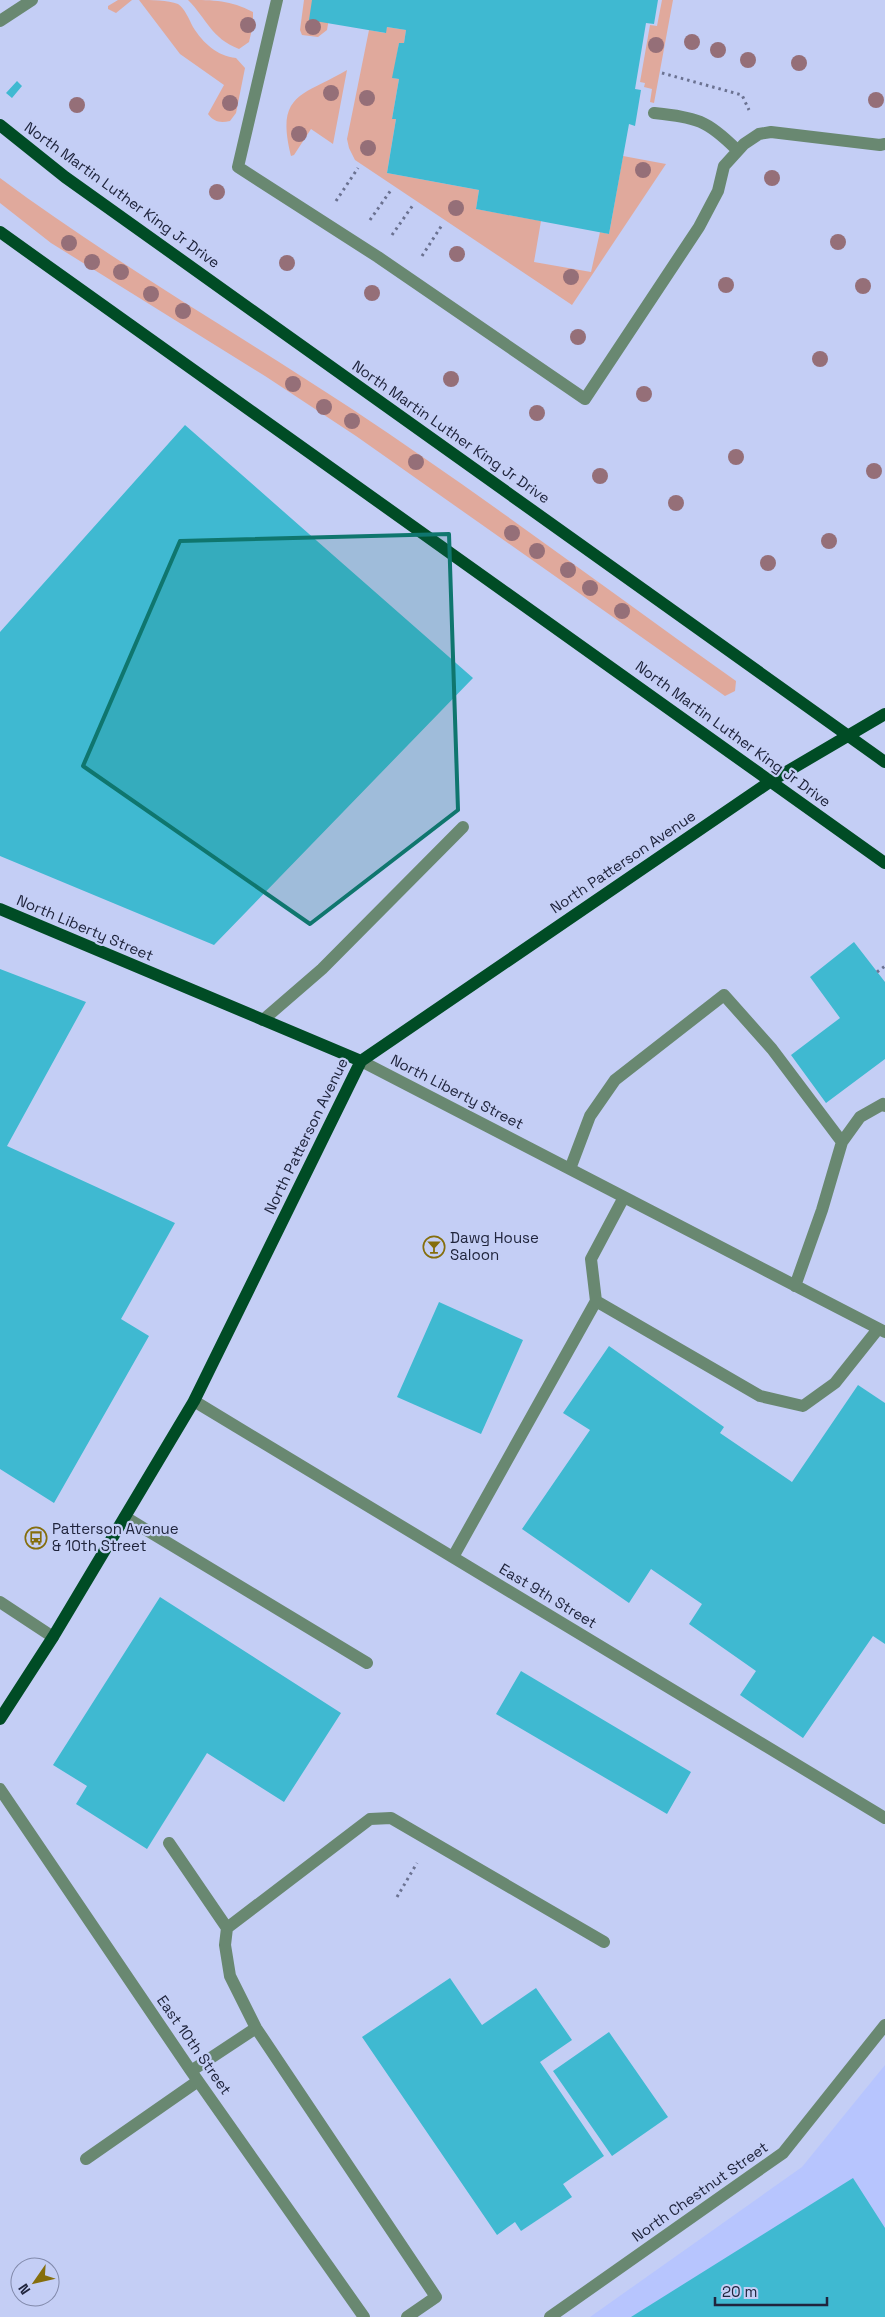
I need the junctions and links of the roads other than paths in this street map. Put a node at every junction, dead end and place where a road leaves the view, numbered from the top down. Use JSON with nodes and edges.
{"nodes":[{"id":1,"x":32,"y":0,"type":"edge"},
{"id":2,"x":277,"y":0,"type":"edge"},
{"id":3,"x":0,"y":20,"type":"edge"},
{"id":4,"x":654,"y":113,"type":"dead end"},
{"id":5,"x":0,"y":125,"type":"edge"},
{"id":6,"x":885,"y":144,"type":"edge"},
{"id":7,"x":738,"y":150,"type":"junction"},
{"id":8,"x":0,"y":232,"type":"edge"},
{"id":9,"x":885,"y":714,"type":"edge"},
{"id":10,"x":849,"y":736,"type":"junction"},
{"id":11,"x":885,"y":762,"type":"edge"},
{"id":12,"x":771,"y":781,"type":"junction"},
{"id":13,"x":463,"y":827,"type":"dead end"},
{"id":14,"x":885,"y":863,"type":"edge"},
{"id":15,"x":0,"y":910,"type":"edge"},
{"id":16,"x":263,"y":1020,"type":"junction"},
{"id":17,"x":360,"y":1060,"type":"junction"},
{"id":18,"x":885,"y":1106,"type":"edge"},
{"id":19,"x":842,"y":1142,"type":"junction"},
{"id":20,"x":570,"y":1169,"type":"junction"},
{"id":21,"x":624,"y":1196,"type":"junction"},
{"id":22,"x":795,"y":1286,"type":"junction"},
{"id":23,"x":596,"y":1301,"type":"junction"},
{"id":24,"x":882,"y":1330,"type":"edge"},
{"id":25,"x":194,"y":1400,"type":"junction"},
{"id":26,"x":125,"y":1517,"type":"junction"},
{"id":27,"x":453,"y":1557,"type":"junction"},
{"id":28,"x":0,"y":1602,"type":"edge"},
{"id":29,"x":53,"y":1637,"type":"junction"},
{"id":30,"x":367,"y":1663,"type":"dead end"},
{"id":31,"x":0,"y":1719,"type":"edge"},
{"id":32,"x":0,"y":1789,"type":"edge"},
{"id":33,"x":885,"y":1818,"type":"edge"},
{"id":34,"x":169,"y":1843,"type":"dead end"},
{"id":35,"x":227,"y":1928,"type":"junction"},
{"id":36,"x":604,"y":1942,"type":"dead end"},
{"id":37,"x":885,"y":2025,"type":"edge"},
{"id":38,"x":256,"y":2028,"type":"junction"},
{"id":39,"x":195,"y":2076,"type":"junction"},
{"id":40,"x":86,"y":2159,"type":"dead end"},
{"id":41,"x":364,"y":2317,"type":"edge"},
{"id":42,"x":407,"y":2317,"type":"edge"},
{"id":43,"x":550,"y":2317,"type":"edge"}],
"edges":[{"from":1,"to":3,"type":"street"},
{"from":2,"to":7,"type":"street"},
{"from":4,"to":7,"type":"street"},
{"from":5,"to":10,"type":"main road","name":"North Martin Luther King Jr Drive"},
{"from":6,"to":7,"type":"street"},
{"from":8,"to":12,"type":"main road","name":"North Martin Luther King Jr Drive"},
{"from":9,"to":10,"type":"main road","name":"North Patterson Avenue"},
{"from":10,"to":11,"type":"main road","name":"North Martin Luther King Jr Drive"},
{"from":10,"to":12,"type":"main road","name":"North Patterson Avenue"},
{"from":12,"to":14,"type":"main road","name":"North Martin Luther King Jr Drive"},
{"from":12,"to":17,"type":"main road","name":"North Patterson Avenue"},
{"from":13,"to":16,"type":"street"},
{"from":15,"to":16,"type":"main road","name":"North Liberty Street"},
{"from":16,"to":17,"type":"main road","name":"North Liberty Street"},
{"from":17,"to":20,"type":"street","name":"North Liberty Street"},
{"from":17,"to":25,"type":"main road","name":"North Patterson Avenue"},
{"from":18,"to":19,"type":"street"},
{"from":19,"to":20,"type":"street"},
{"from":19,"to":22,"type":"street"},
{"from":20,"to":21,"type":"street","name":"North Liberty Street"},
{"from":21,"to":22,"type":"street","name":"North Liberty Street"},
{"from":21,"to":23,"type":"street"},
{"from":22,"to":24,"type":"street","name":"North Liberty Street"},
{"from":23,"to":24,"type":"street"},
{"from":23,"to":27,"type":"street"},
{"from":25,"to":26,"type":"main road","name":"North Patterson Avenue"},
{"from":25,"to":27,"type":"street","name":"East 9th Street"},
{"from":26,"to":29,"type":"main road","name":"North Patterson Avenue"},
{"from":26,"to":30,"type":"street"},
{"from":27,"to":33,"type":"street","name":"East 9th Street"},
{"from":28,"to":29,"type":"street"},
{"from":29,"to":31,"type":"main road","name":"North Patterson Avenue"},
{"from":32,"to":39,"type":"street","name":"East 10th Street"},
{"from":34,"to":35,"type":"street"},
{"from":35,"to":36,"type":"street"},
{"from":35,"to":38,"type":"street"},
{"from":37,"to":43,"type":"street","name":"North Chestnut Street"},
{"from":38,"to":39,"type":"street"},
{"from":38,"to":42,"type":"street"},
{"from":39,"to":40,"type":"street"},
{"from":39,"to":41,"type":"street","name":"East 10th Street"}]}
